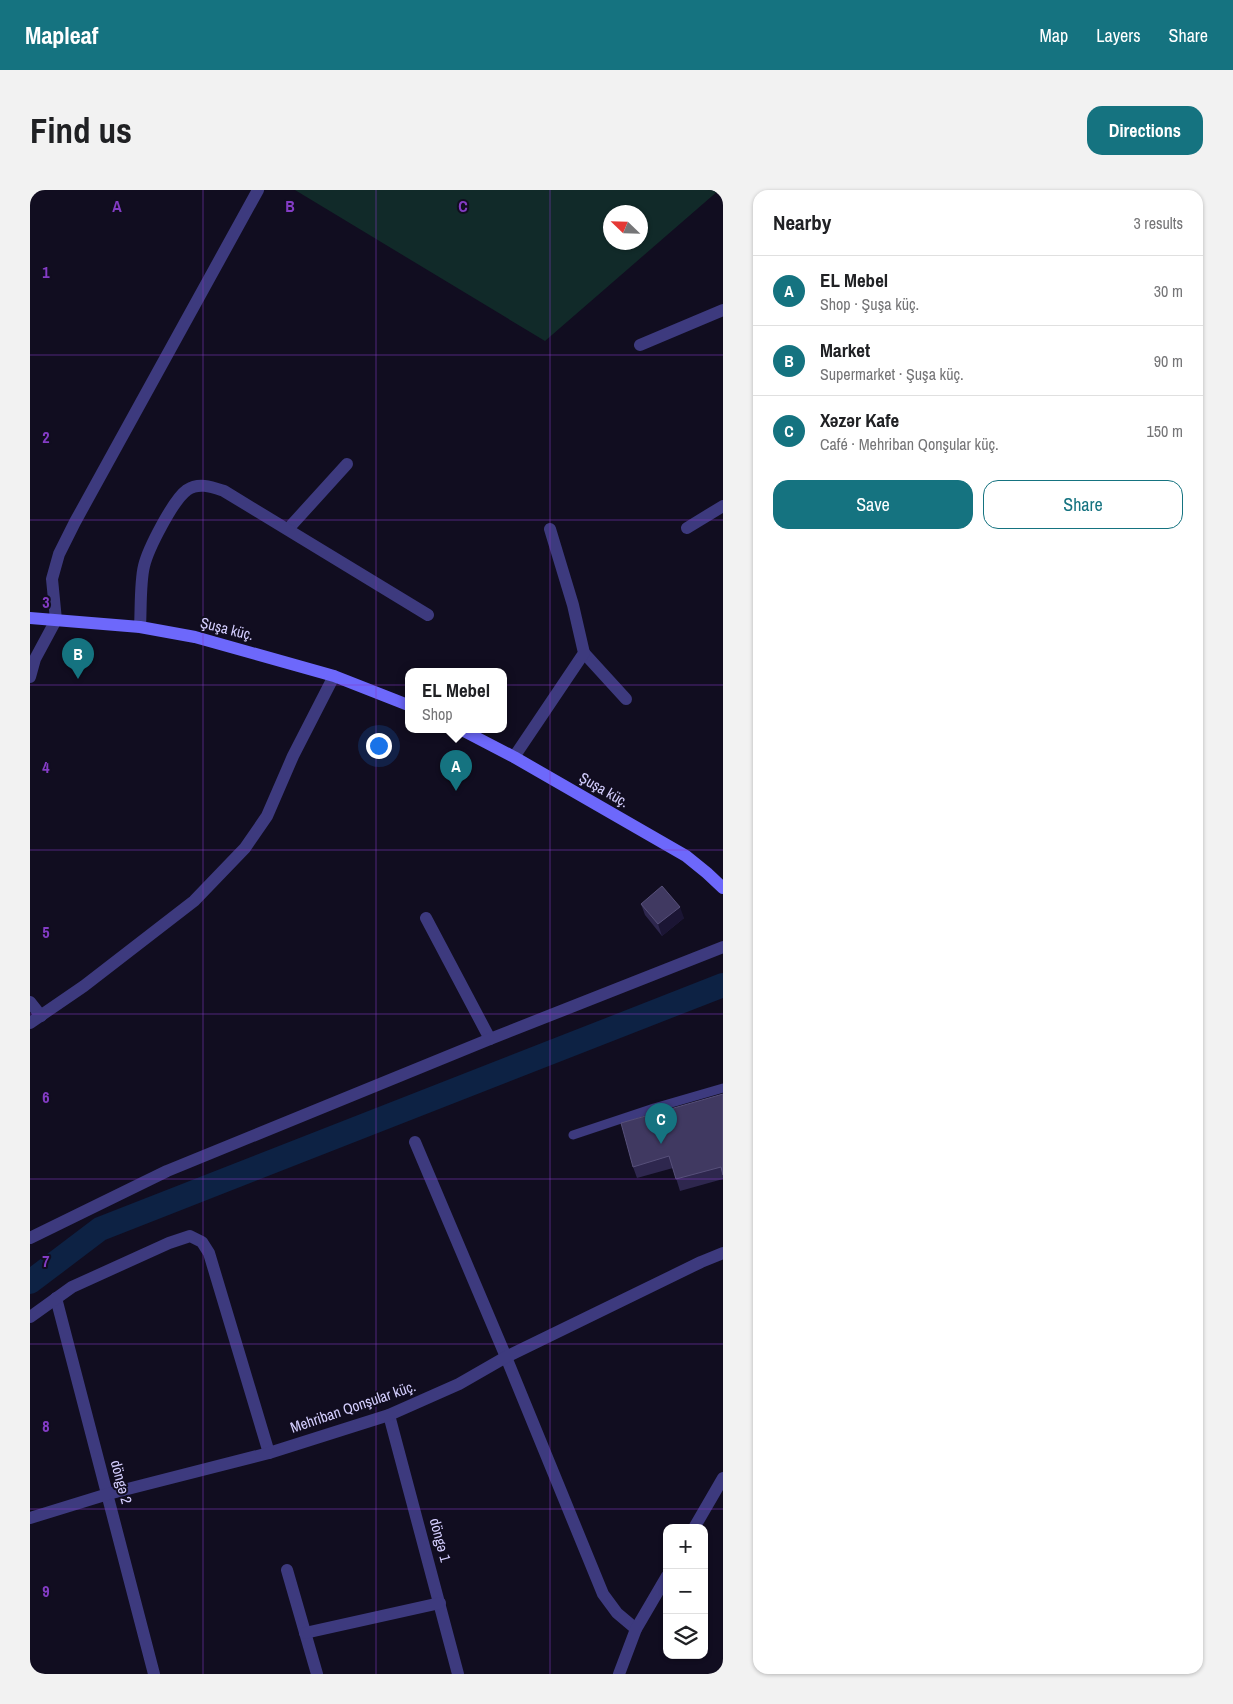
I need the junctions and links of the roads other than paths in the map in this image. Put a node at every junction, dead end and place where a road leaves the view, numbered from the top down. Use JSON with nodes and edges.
{"nodes":[{"id":1,"x":258,"y":190,"type":"edge"},
{"id":2,"x":723,"y":310,"type":"edge"},
{"id":3,"x":640,"y":345,"type":"dead end"},
{"id":4,"x":347,"y":464,"type":"dead end"},
{"id":5,"x":723,"y":506,"type":"edge"},
{"id":6,"x":687,"y":528,"type":"dead end"},
{"id":7,"x":288,"y":529,"type":"junction"},
{"id":8,"x":550,"y":529,"type":"dead end"},
{"id":9,"x":428,"y":615,"type":"dead end"},
{"id":10,"x":30,"y":618,"type":"edge"},
{"id":11,"x":56,"y":620,"type":"junction"},
{"id":12,"x":140,"y":627,"type":"junction"},
{"id":13,"x":584,"y":653,"type":"junction"},
{"id":14,"x":30,"y":676,"type":"edge"},
{"id":15,"x":334,"y":676,"type":"junction"},
{"id":16,"x":626,"y":699,"type":"dead end"},
{"id":17,"x":405,"y":704,"type":"edge"},
{"id":18,"x":468,"y":733,"type":"edge"},
{"id":19,"x":514,"y":757,"type":"junction"},
{"id":20,"x":723,"y":888,"type":"edge"},
{"id":21,"x":426,"y":918,"type":"dead end"},
{"id":22,"x":723,"y":947,"type":"edge"},
{"id":23,"x":30,"y":1002,"type":"edge"},
{"id":24,"x":35,"y":1019,"type":"edge"},
{"id":25,"x":490,"y":1039,"type":"junction"},
{"id":26,"x":723,"y":1088,"type":"edge"},
{"id":27,"x":573,"y":1135,"type":"dead end"},
{"id":28,"x":415,"y":1142,"type":"dead end"},
{"id":29,"x":30,"y":1238,"type":"edge"},
{"id":30,"x":723,"y":1253,"type":"edge"},
{"id":31,"x":56,"y":1298,"type":"junction"},
{"id":32,"x":30,"y":1317,"type":"edge"},
{"id":33,"x":506,"y":1357,"type":"junction"},
{"id":34,"x":388,"y":1415,"type":"junction"},
{"id":35,"x":269,"y":1453,"type":"junction"},
{"id":36,"x":723,"y":1478,"type":"edge"},
{"id":37,"x":108,"y":1494,"type":"junction"},
{"id":38,"x":30,"y":1518,"type":"edge"},
{"id":39,"x":696,"y":1524,"type":"edge"},
{"id":40,"x":287,"y":1570,"type":"dead end"},
{"id":41,"x":663,"y":1583,"type":"edge"},
{"id":42,"x":440,"y":1604,"type":"junction"},
{"id":43,"x":636,"y":1629,"type":"junction"},
{"id":44,"x":305,"y":1633,"type":"junction"},
{"id":45,"x":154,"y":1674,"type":"edge"},
{"id":46,"x":317,"y":1674,"type":"edge"},
{"id":47,"x":458,"y":1674,"type":"edge"},
{"id":48,"x":619,"y":1674,"type":"edge"}],
"edges":[{"from":1,"to":11,"type":"street"},
{"from":2,"to":3,"type":"street"},
{"from":4,"to":7,"type":"street"},
{"from":5,"to":6,"type":"street"},
{"from":7,"to":9,"type":"street"},
{"from":7,"to":12,"type":"street"},
{"from":8,"to":13,"type":"street"},
{"from":10,"to":11,"type":"street","name":"Şuşa küç."},
{"from":11,"to":12,"type":"street","name":"Şuşa küç."},
{"from":11,"to":14,"type":"street"},
{"from":12,"to":15,"type":"street","name":"Şuşa küç."},
{"from":13,"to":16,"type":"street"},
{"from":13,"to":19,"type":"street"},
{"from":15,"to":17,"type":"street","name":"Şuşa küç."},
{"from":15,"to":24,"type":"street"},
{"from":18,"to":19,"type":"street","name":"Şuşa küç."},
{"from":19,"to":20,"type":"street","name":"Şuşa küç."},
{"from":21,"to":25,"type":"street"},
{"from":22,"to":25,"type":"street"},
{"from":23,"to":24,"type":"street"},
{"from":25,"to":29,"type":"street"},
{"from":26,"to":27,"type":"lane"},
{"from":28,"to":33,"type":"street"},
{"from":30,"to":33,"type":"street","name":"Mehriban Qonşular küç."},
{"from":31,"to":32,"type":"street"},
{"from":31,"to":35,"type":"street"},
{"from":31,"to":37,"type":"street","name":"döngə 2"},
{"from":33,"to":34,"type":"street","name":"Mehriban Qonşular küç."},
{"from":33,"to":43,"type":"street"},
{"from":34,"to":35,"type":"street","name":"Mehriban Qonşular küç."},
{"from":34,"to":42,"type":"street","name":"döngə 1"},
{"from":35,"to":37,"type":"street","name":"Mehriban Qonşular küç."},
{"from":36,"to":39,"type":"street"},
{"from":37,"to":38,"type":"street","name":"Mehriban Qonşular küç."},
{"from":37,"to":45,"type":"street","name":"döngə 2"},
{"from":40,"to":44,"type":"street"},
{"from":41,"to":43,"type":"street"},
{"from":42,"to":44,"type":"street"},
{"from":42,"to":47,"type":"street","name":"döngə 1"},
{"from":43,"to":48,"type":"street"},
{"from":44,"to":46,"type":"street"}]}
